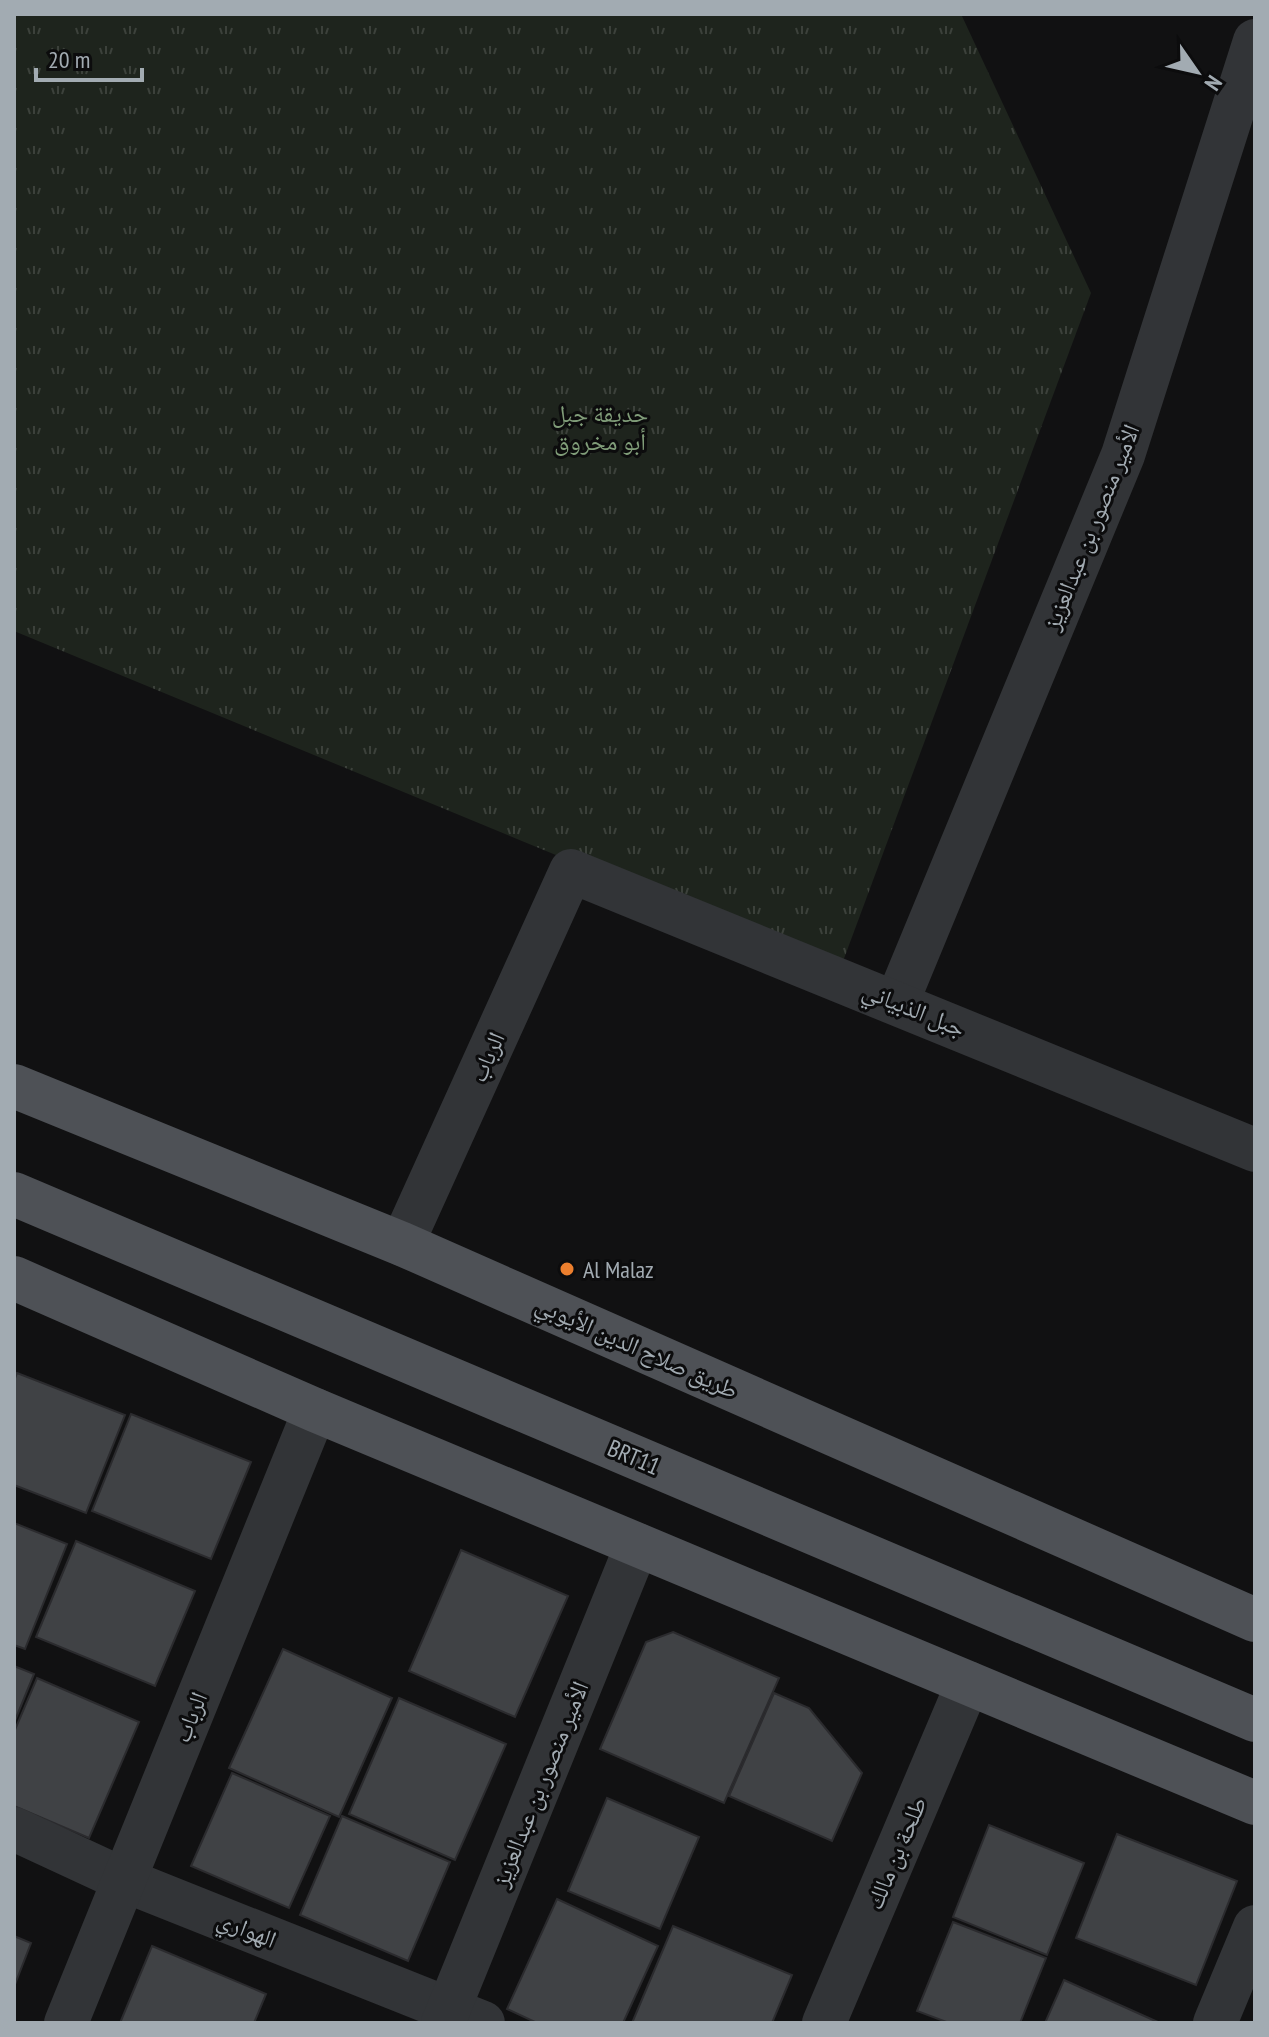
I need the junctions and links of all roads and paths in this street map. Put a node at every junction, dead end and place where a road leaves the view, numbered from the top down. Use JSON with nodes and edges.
{"nodes":[{"id":1,"x":1255,"y":41,"type":"edge"},
{"id":2,"x":571,"y":871,"type":"joint"},
{"id":3,"x":897,"y":1002,"type":"junction"},
{"id":4,"x":14,"y":1086,"type":"edge"},
{"id":5,"x":1255,"y":1150,"type":"edge"},
{"id":6,"x":14,"y":1194,"type":"edge"},
{"id":7,"x":402,"y":1244,"type":"junction"},
{"id":8,"x":14,"y":1278,"type":"edge"},
{"id":9,"x":315,"y":1410,"type":"junction"},
{"id":10,"x":637,"y":1545,"type":"junction"},
{"id":11,"x":1255,"y":1620,"type":"edge"},
{"id":12,"x":968,"y":1683,"type":"junction"},
{"id":13,"x":1255,"y":1720,"type":"edge"},
{"id":14,"x":1255,"y":1803,"type":"edge"},
{"id":15,"x":14,"y":1829,"type":"edge"},
{"id":16,"x":124,"y":1880,"type":"junction"},
{"id":17,"x":1255,"y":1927,"type":"edge"},
{"id":18,"x":458,"y":2018,"type":"edge"},
{"id":19,"x":66,"y":2023,"type":"edge"},
{"id":20,"x":824,"y":2023,"type":"edge"},
{"id":21,"x":1215,"y":2023,"type":"edge"}],
"edges":[{"from":1,"to":3,"type":"street","name":"الأمير منصور بن عبدالعزيز"},
{"from":2,"to":3,"type":"street","name":"جبل الذبياني"},
{"from":2,"to":7,"type":"street","name":"الرباب"},
{"from":3,"to":5,"type":"street","name":"جبل الذبياني"},
{"from":4,"to":7,"type":"main road","name":"طريق صلاح الدين الأيوبي"},
{"from":6,"to":13,"type":"main road","name":"BRT11"},
{"from":7,"to":11,"type":"main road","name":"طريق صلاح الدين الأيوبي"},
{"from":8,"to":9,"type":"main road"},
{"from":9,"to":10,"type":"main road"},
{"from":9,"to":16,"type":"street","name":"الرباب"},
{"from":10,"to":12,"type":"main road"},
{"from":10,"to":18,"type":"street","name":"الأمير منصور بن عبدالعزيز"},
{"from":12,"to":14,"type":"main road"},
{"from":12,"to":20,"type":"street","name":"طلحة بن مالك"},
{"from":15,"to":16,"type":"street","name":"الهواري"},
{"from":16,"to":18,"type":"street","name":"الهواري"},
{"from":16,"to":19,"type":"street","name":"الرباب"},
{"from":17,"to":21,"type":"street"}]}
